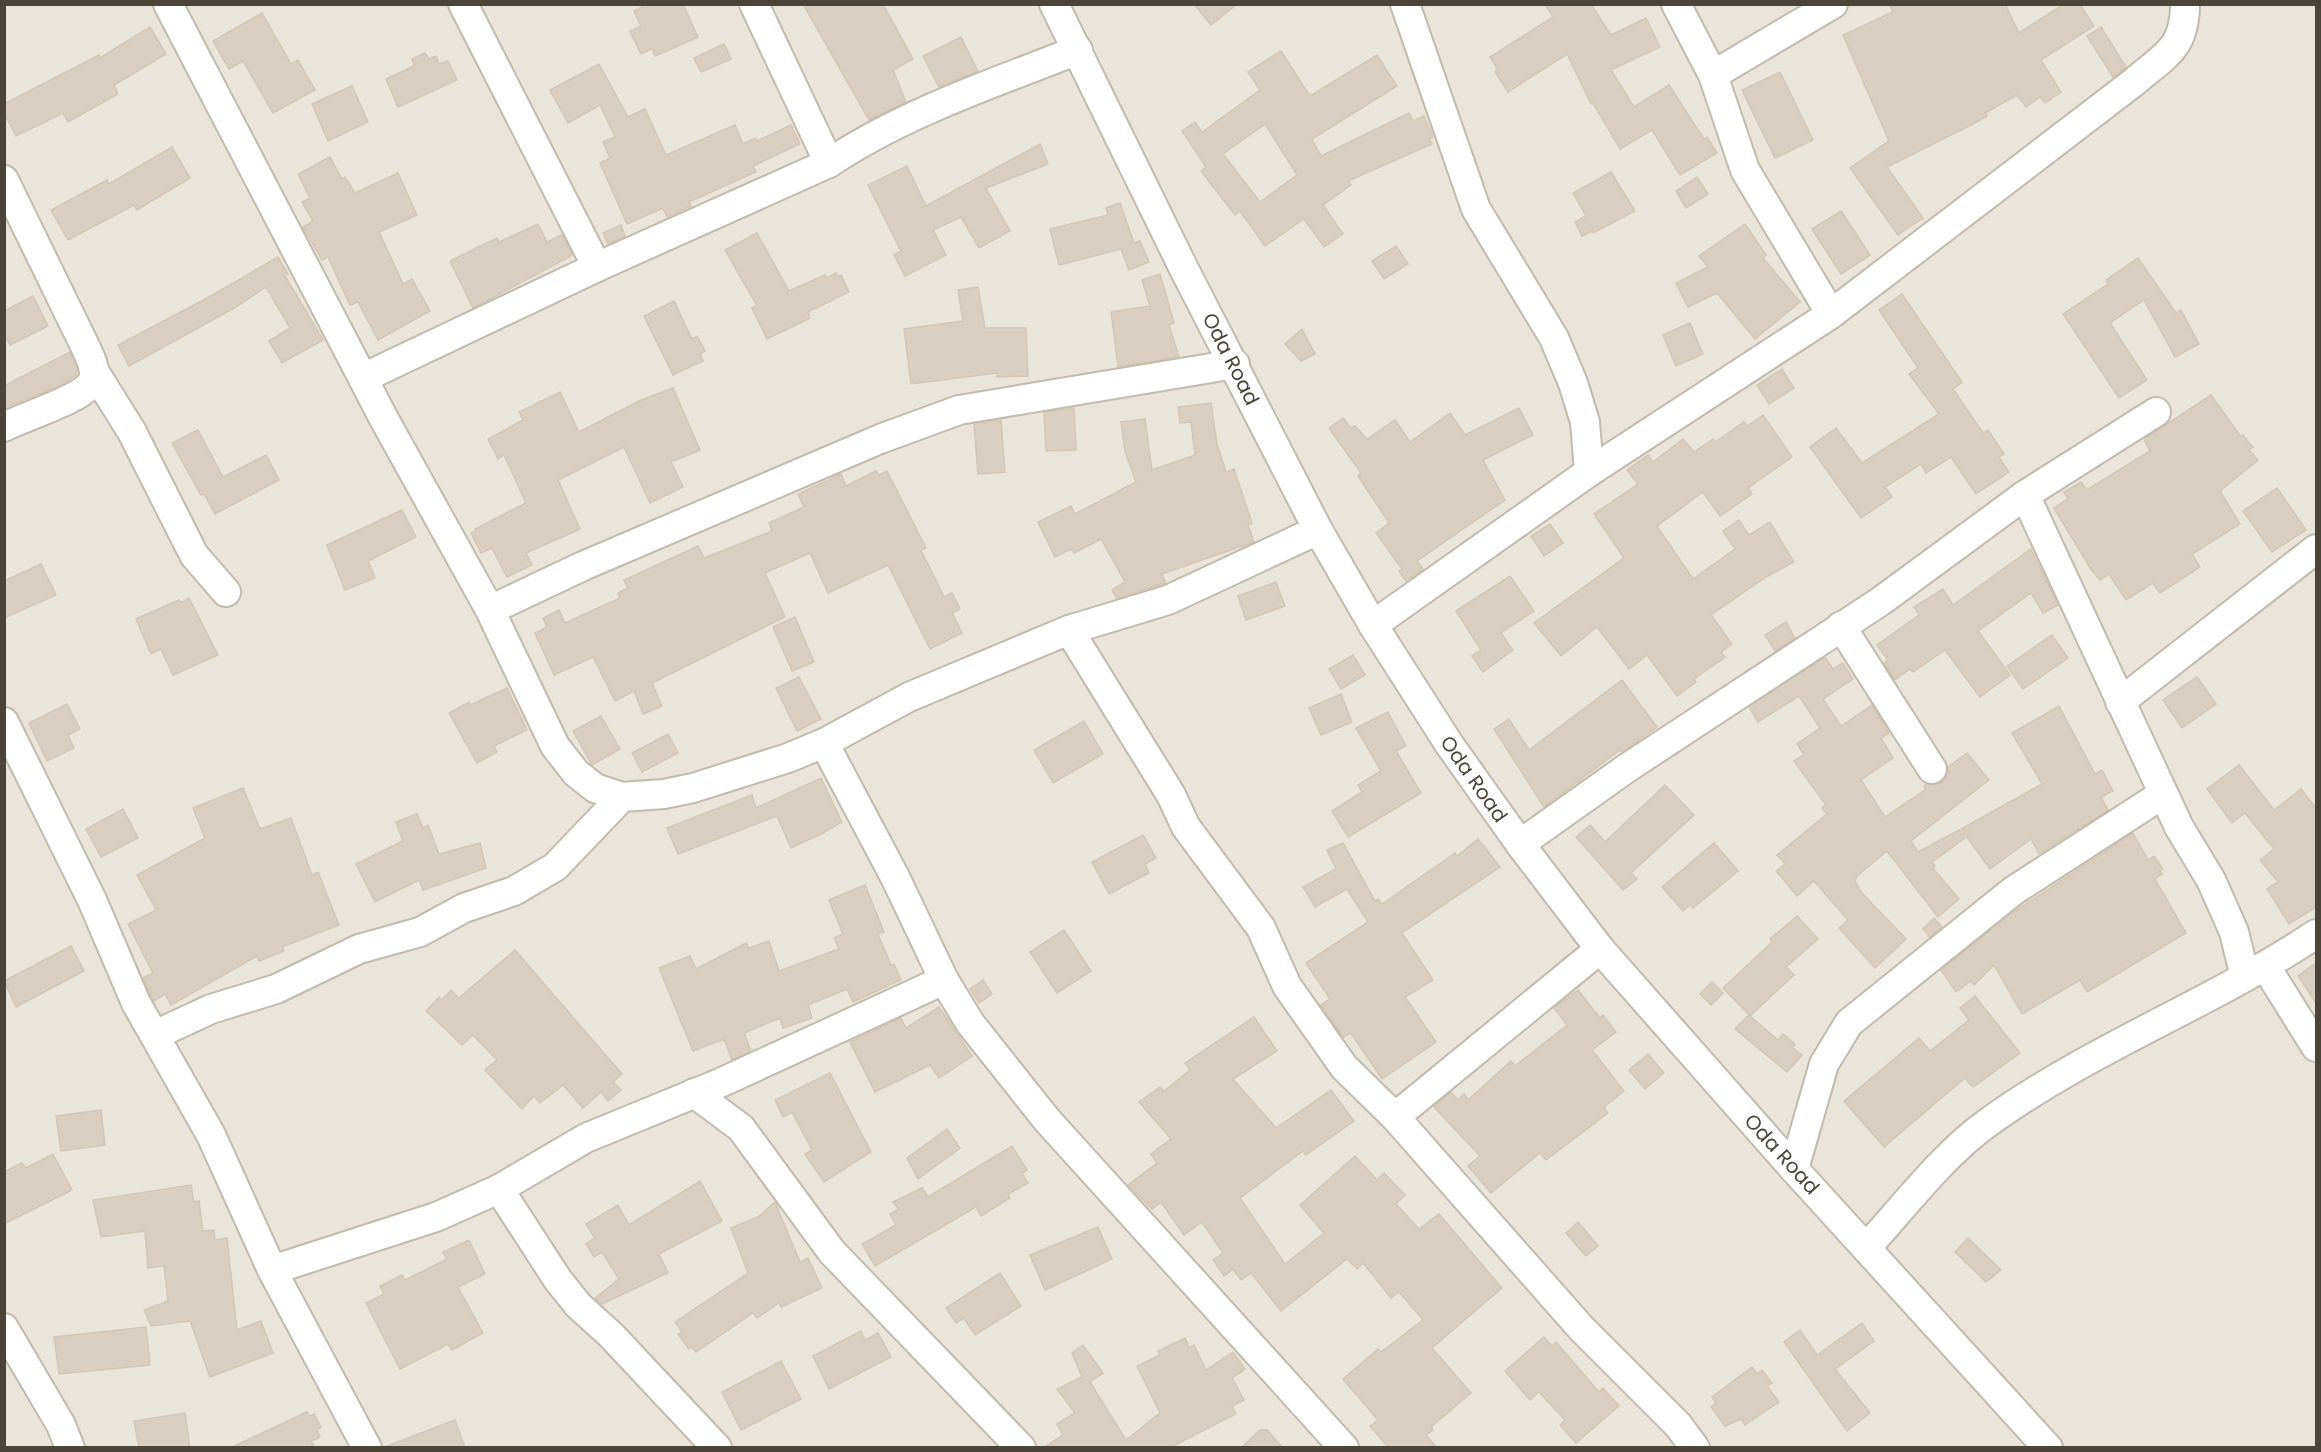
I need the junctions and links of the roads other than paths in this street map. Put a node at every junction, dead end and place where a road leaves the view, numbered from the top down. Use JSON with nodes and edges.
{"nodes":[{"id":1,"x":168,"y":4,"type":"edge"},
{"id":2,"x":463,"y":4,"type":"edge"},
{"id":3,"x":754,"y":4,"type":"edge"},
{"id":4,"x":1054,"y":4,"type":"edge"},
{"id":5,"x":1405,"y":4,"type":"edge"},
{"id":6,"x":1676,"y":4,"type":"edge"},
{"id":7,"x":1833,"y":4,"type":"edge"},
{"id":8,"x":2185,"y":4,"type":"edge"},
{"id":9,"x":1078,"y":50,"type":"junction"},
{"id":10,"x":1713,"y":75,"type":"junction"},
{"id":11,"x":829,"y":164,"type":"junction"},
{"id":12,"x":4,"y":180,"type":"edge"},
{"id":13,"x":597,"y":267,"type":"junction"},
{"id":14,"x":1831,"y":314,"type":"junction"},
{"id":15,"x":1235,"y":364,"type":"junction"},
{"id":16,"x":94,"y":371,"type":"junction"},
{"id":17,"x":363,"y":378,"type":"junction"},
{"id":18,"x":2156,"y":412,"type":"dead end"},
{"id":19,"x":4,"y":427,"type":"edge"},
{"id":20,"x":1589,"y":472,"type":"junction"},
{"id":21,"x":2025,"y":495,"type":"junction"},
{"id":22,"x":1318,"y":530,"type":"junction"},
{"id":23,"x":2316,"y":549,"type":"edge"},
{"id":24,"x":226,"y":592,"type":"dead end"},
{"id":25,"x":490,"y":610,"type":"junction"},
{"id":26,"x":1373,"y":625,"type":"junction"},
{"id":27,"x":1841,"y":626,"type":"junction"},
{"id":28,"x":1070,"y":630,"type":"junction"},
{"id":29,"x":2120,"y":702,"type":"junction"},
{"id":30,"x":4,"y":722,"type":"edge"},
{"id":31,"x":824,"y":743,"type":"junction"},
{"id":32,"x":1932,"y":769,"type":"dead end"},
{"id":33,"x":2163,"y":794,"type":"junction"},
{"id":34,"x":622,"y":797,"type":"junction"},
{"id":35,"x":1520,"y":844,"type":"junction"},
{"id":36,"x":2316,"y":934,"type":"edge"},
{"id":37,"x":1600,"y":949,"type":"junction"},
{"id":38,"x":2255,"y":972,"type":"junction"},
{"id":39,"x":944,"y":980,"type":"junction"},
{"id":40,"x":155,"y":1035,"type":"junction"},
{"id":41,"x":2316,"y":1047,"type":"edge"},
{"id":42,"x":736,"y":1075,"type":"junction"},
{"id":43,"x":694,"y":1093,"type":"junction"},
{"id":44,"x":1395,"y":1117,"type":"junction"},
{"id":45,"x":741,"y":1128,"type":"junction"},
{"id":46,"x":1794,"y":1169,"type":"junction"},
{"id":47,"x":499,"y":1189,"type":"junction"},
{"id":48,"x":1866,"y":1248,"type":"junction"},
{"id":49,"x":272,"y":1270,"type":"junction"},
{"id":50,"x":4,"y":1328,"type":"edge"},
{"id":51,"x":70,"y":1448,"type":"edge"},
{"id":52,"x":367,"y":1448,"type":"edge"},
{"id":53,"x":717,"y":1448,"type":"edge"},
{"id":54,"x":1021,"y":1448,"type":"edge"},
{"id":55,"x":1344,"y":1448,"type":"edge"},
{"id":56,"x":1695,"y":1448,"type":"edge"},
{"id":57,"x":2048,"y":1448,"type":"edge"}],
"edges":[{"from":1,"to":17,"type":"street"},
{"from":2,"to":13,"type":"street"},
{"from":3,"to":11,"type":"street"},
{"from":4,"to":9,"type":"street","name":"Oda Road"},
{"from":5,"to":20,"type":"street"},
{"from":6,"to":10,"type":"street"},
{"from":7,"to":10,"type":"street"},
{"from":8,"to":14,"type":"street"},
{"from":9,"to":11,"type":"street"},
{"from":9,"to":15,"type":"street","name":"Oda Road"},
{"from":10,"to":14,"type":"street"},
{"from":11,"to":13,"type":"street"},
{"from":12,"to":16,"type":"street"},
{"from":13,"to":17,"type":"street"},
{"from":14,"to":20,"type":"street"},
{"from":15,"to":22,"type":"street","name":"Oda Road"},
{"from":15,"to":25,"type":"street"},
{"from":16,"to":19,"type":"street"},
{"from":16,"to":24,"type":"street"},
{"from":17,"to":25,"type":"street"},
{"from":18,"to":21,"type":"street"},
{"from":20,"to":26,"type":"street"},
{"from":21,"to":27,"type":"street"},
{"from":21,"to":29,"type":"street"},
{"from":22,"to":26,"type":"street","name":"Oda Road"},
{"from":22,"to":28,"type":"street"},
{"from":23,"to":29,"type":"street"},
{"from":25,"to":34,"type":"street"},
{"from":26,"to":35,"type":"street","name":"Oda Road"},
{"from":27,"to":32,"type":"street"},
{"from":27,"to":35,"type":"street"},
{"from":28,"to":31,"type":"street"},
{"from":28,"to":44,"type":"street"},
{"from":29,"to":33,"type":"street"},
{"from":30,"to":40,"type":"street"},
{"from":31,"to":34,"type":"street"},
{"from":31,"to":39,"type":"street"},
{"from":33,"to":38,"type":"street"},
{"from":33,"to":46,"type":"street"},
{"from":34,"to":40,"type":"street"},
{"from":35,"to":37,"type":"street","name":"Oda Road"},
{"from":36,"to":38,"type":"street"},
{"from":37,"to":44,"type":"street"},
{"from":37,"to":46,"type":"street","name":"Oda Road"},
{"from":38,"to":41,"type":"street"},
{"from":38,"to":48,"type":"street"},
{"from":39,"to":42,"type":"street"},
{"from":39,"to":55,"type":"street"},
{"from":40,"to":49,"type":"street"},
{"from":42,"to":43,"type":"street"},
{"from":42,"to":45,"type":"street"},
{"from":43,"to":45,"type":"street"},
{"from":43,"to":47,"type":"street"},
{"from":44,"to":56,"type":"street"},
{"from":45,"to":54,"type":"street"},
{"from":46,"to":48,"type":"street","name":"Oda Road"},
{"from":47,"to":49,"type":"street"},
{"from":47,"to":53,"type":"street"},
{"from":48,"to":57,"type":"street","name":"Oda Road"},
{"from":49,"to":52,"type":"street"},
{"from":50,"to":51,"type":"street"}]}
